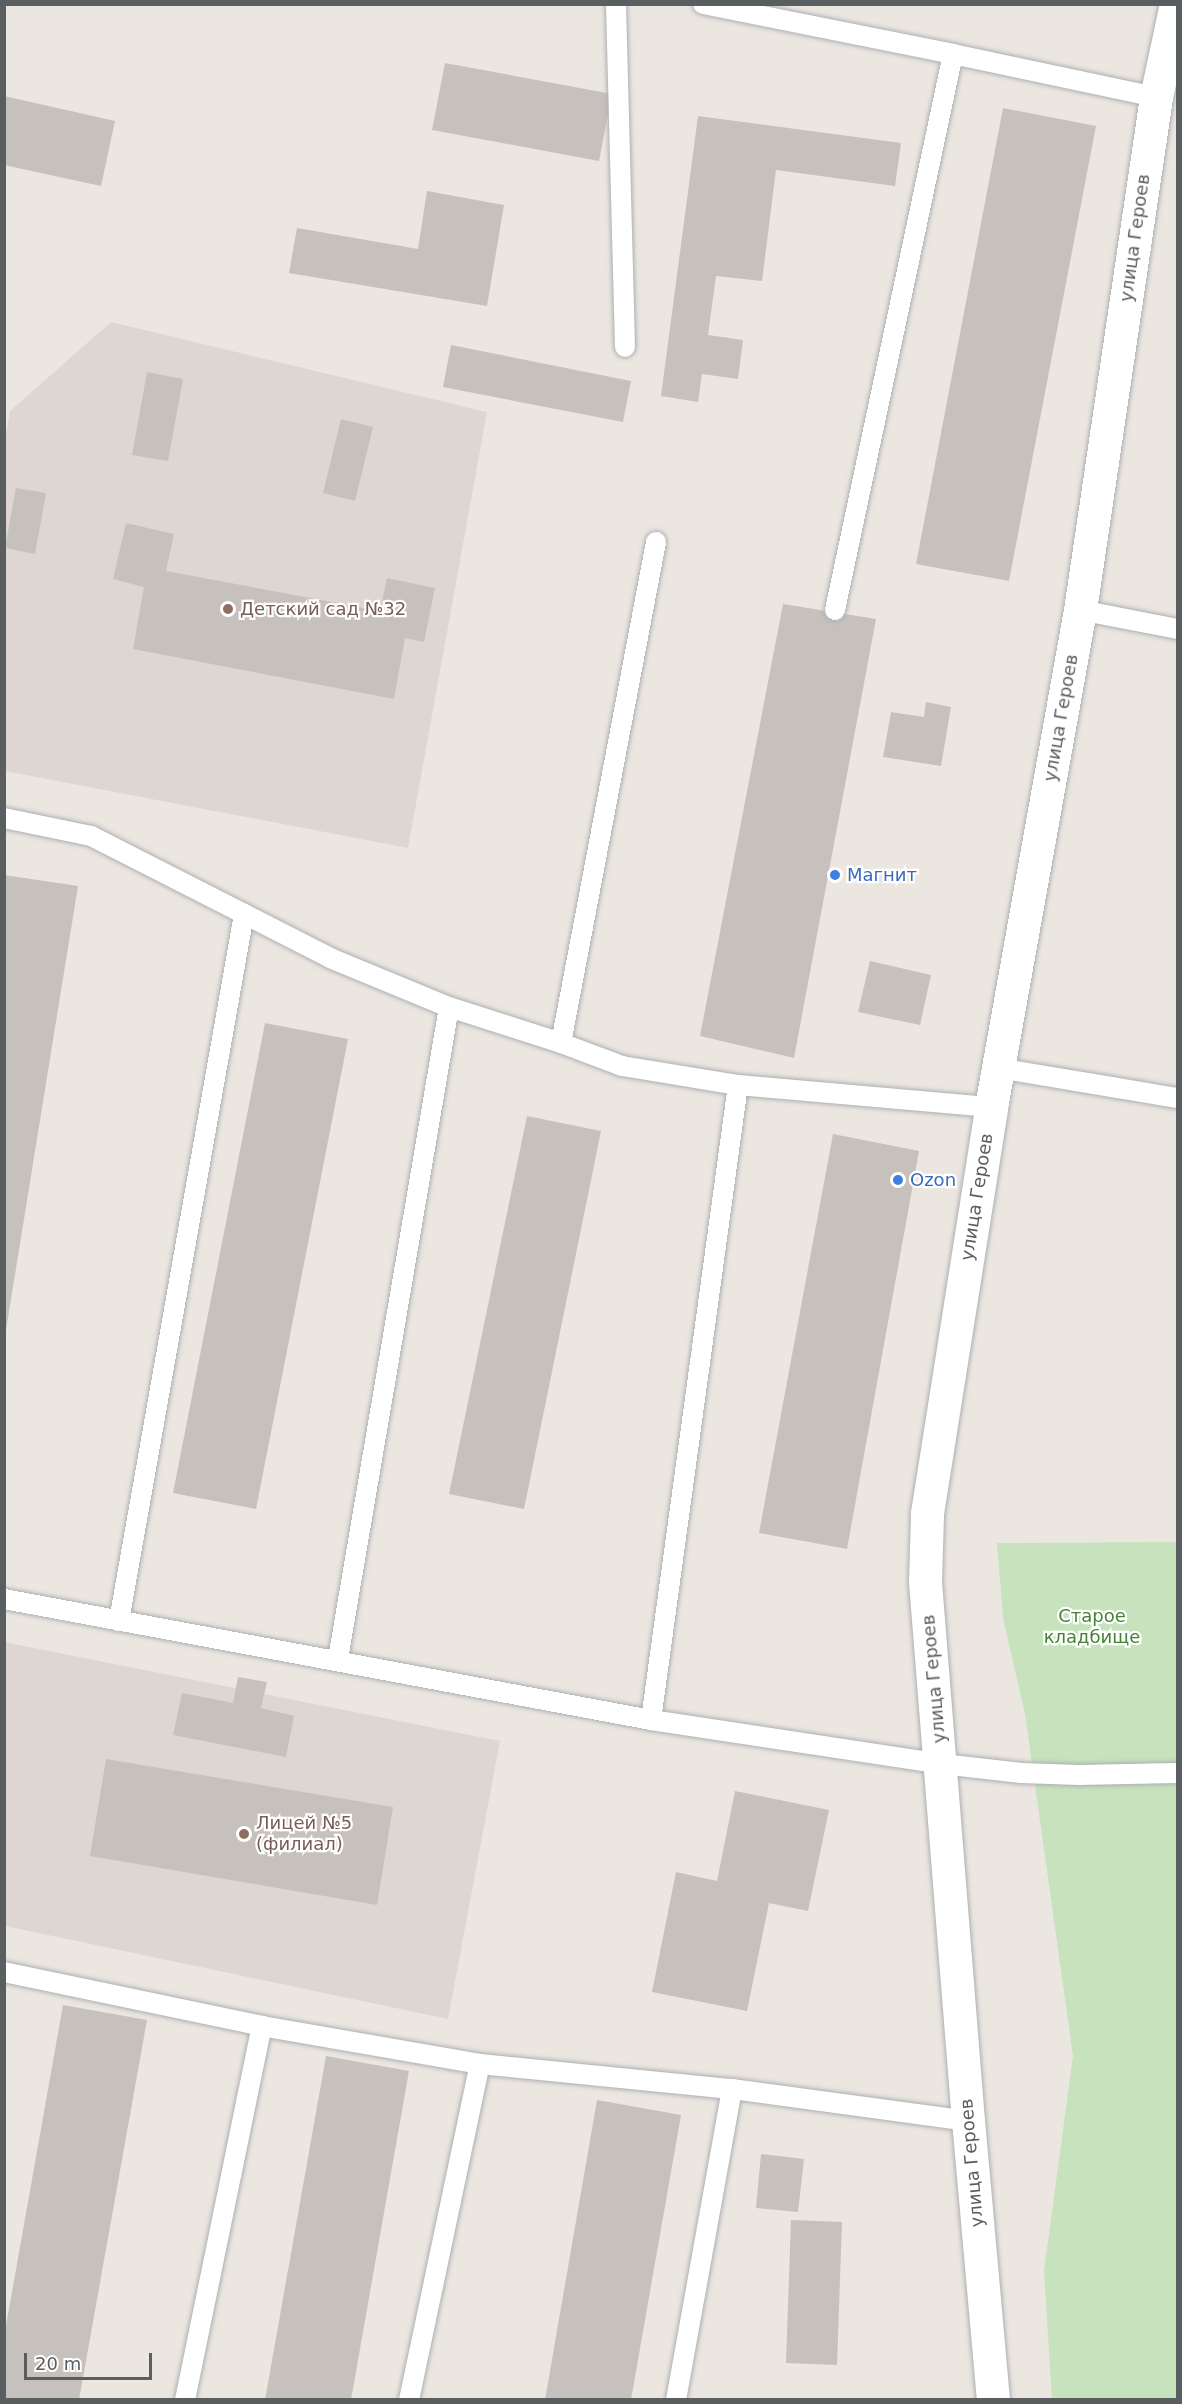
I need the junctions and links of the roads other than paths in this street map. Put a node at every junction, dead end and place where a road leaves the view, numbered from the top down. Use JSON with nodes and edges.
{"nodes":[{"id":1,"x":616,"y":4,"type":"edge"},
{"id":2,"x":703,"y":4,"type":"edge"},
{"id":3,"x":1176,"y":4,"type":"edge"},
{"id":4,"x":953,"y":54,"type":"junction"},
{"id":5,"x":1156,"y":97,"type":"junction"},
{"id":6,"x":625,"y":347,"type":"dead end"},
{"id":7,"x":656,"y":542,"type":"dead end"},
{"id":8,"x":835,"y":610,"type":"dead end"},
{"id":9,"x":1080,"y":610,"type":"junction"},
{"id":10,"x":1178,"y":629,"type":"edge"},
{"id":11,"x":4,"y":818,"type":"edge"},
{"id":12,"x":244,"y":914,"type":"junction"},
{"id":13,"x":449,"y":1007,"type":"junction"},
{"id":14,"x":561,"y":1043,"type":"junction"},
{"id":15,"x":998,"y":1068,"type":"junction"},
{"id":16,"x":738,"y":1085,"type":"junction"},
{"id":17,"x":1178,"y":1098,"type":"edge"},
{"id":18,"x":991,"y":1107,"type":"junction"},
{"id":19,"x":4,"y":1599,"type":"edge"},
{"id":20,"x":119,"y":1621,"type":"junction"},
{"id":21,"x":338,"y":1659,"type":"junction"},
{"id":22,"x":651,"y":1720,"type":"junction"},
{"id":23,"x":942,"y":1764,"type":"junction"},
{"id":24,"x":1178,"y":1773,"type":"edge"},
{"id":25,"x":4,"y":1972,"type":"edge"},
{"id":26,"x":262,"y":2026,"type":"junction"},
{"id":27,"x":480,"y":2064,"type":"junction"},
{"id":28,"x":732,"y":2089,"type":"junction"},
{"id":29,"x":968,"y":2121,"type":"junction"},
{"id":30,"x":185,"y":2400,"type":"edge"},
{"id":31,"x":409,"y":2400,"type":"edge"},
{"id":32,"x":676,"y":2400,"type":"edge"},
{"id":33,"x":993,"y":2400,"type":"edge"}],
"edges":[{"from":1,"to":6,"type":"lane"},
{"from":2,"to":4,"type":"lane"},
{"from":3,"to":5,"type":"street","name":"улица Героев"},
{"from":4,"to":5,"type":"lane"},
{"from":4,"to":8,"type":"lane"},
{"from":5,"to":9,"type":"street","name":"улица Героев"},
{"from":7,"to":14,"type":"lane"},
{"from":9,"to":10,"type":"lane"},
{"from":9,"to":15,"type":"street","name":"улица Героев"},
{"from":11,"to":12,"type":"lane"},
{"from":12,"to":13,"type":"lane"},
{"from":12,"to":20,"type":"lane"},
{"from":13,"to":14,"type":"lane"},
{"from":13,"to":21,"type":"lane"},
{"from":14,"to":16,"type":"lane"},
{"from":15,"to":17,"type":"lane"},
{"from":15,"to":18,"type":"street","name":"улица Героев"},
{"from":16,"to":18,"type":"lane"},
{"from":16,"to":22,"type":"lane"},
{"from":18,"to":23,"type":"street","name":"улица Героев"},
{"from":19,"to":20,"type":"lane"},
{"from":20,"to":21,"type":"lane"},
{"from":21,"to":22,"type":"lane"},
{"from":22,"to":23,"type":"lane"},
{"from":23,"to":24,"type":"lane"},
{"from":23,"to":29,"type":"street","name":"улица Героев"},
{"from":25,"to":26,"type":"lane"},
{"from":26,"to":27,"type":"lane"},
{"from":26,"to":30,"type":"lane"},
{"from":27,"to":28,"type":"lane"},
{"from":27,"to":31,"type":"lane"},
{"from":28,"to":29,"type":"lane"},
{"from":28,"to":32,"type":"lane"},
{"from":29,"to":33,"type":"street","name":"улица Героев"}]}
